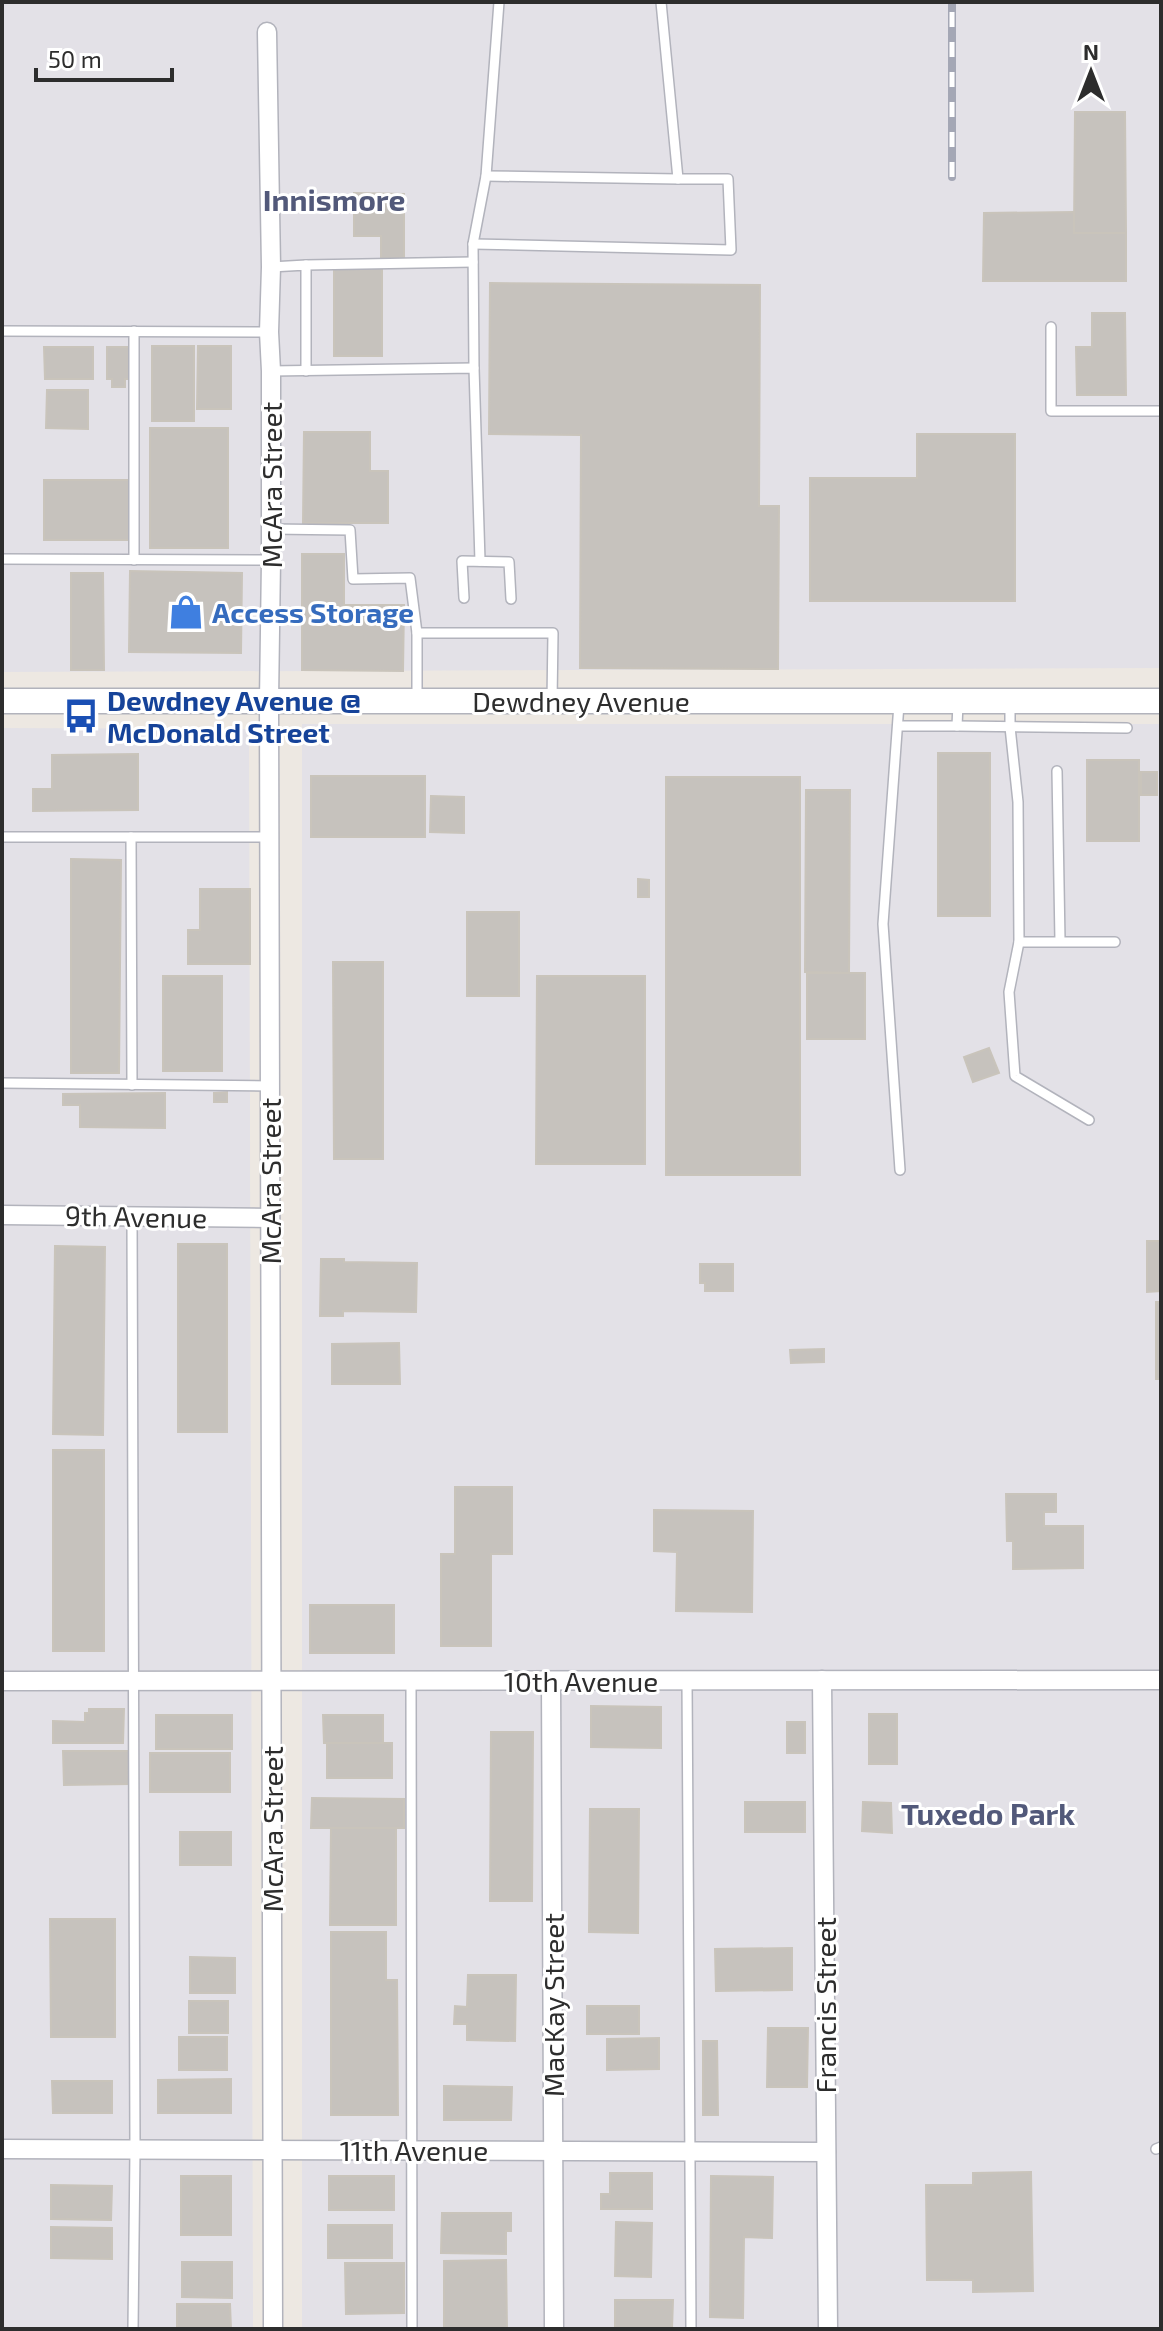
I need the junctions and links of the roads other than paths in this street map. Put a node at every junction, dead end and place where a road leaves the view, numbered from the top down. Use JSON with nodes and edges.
{"nodes":[{"id":1,"x":499,"y":2,"type":"edge"},
{"id":2,"x":661,"y":2,"type":"edge"},
{"id":3,"x":267,"y":32,"type":"dead end"},
{"id":4,"x":486,"y":176,"type":"junction"},
{"id":5,"x":678,"y":179,"type":"junction"},
{"id":6,"x":473,"y":244,"type":"junction"},
{"id":7,"x":473,"y":262,"type":"junction"},
{"id":8,"x":306,"y":265,"type":"junction"},
{"id":9,"x":271,"y":267,"type":"junction"},
{"id":10,"x":1051,"y":327,"type":"dead end"},
{"id":11,"x":2,"y":331,"type":"edge"},
{"id":12,"x":134,"y":331,"type":"junction"},
{"id":13,"x":269,"y":332,"type":"junction"},
{"id":14,"x":474,"y":368,"type":"junction"},
{"id":15,"x":271,"y":371,"type":"junction"},
{"id":16,"x":306,"y":371,"type":"junction"},
{"id":17,"x":1161,"y":411,"type":"edge"},
{"id":18,"x":270,"y":529,"type":"junction"},
{"id":19,"x":2,"y":559,"type":"edge"},
{"id":20,"x":134,"y":560,"type":"junction"},
{"id":21,"x":271,"y":560,"type":"junction"},
{"id":22,"x":480,"y":561,"type":"junction"},
{"id":23,"x":464,"y":598,"type":"dead end"},
{"id":24,"x":511,"y":599,"type":"dead end"},
{"id":25,"x":417,"y":633,"type":"junction"},
{"id":26,"x":2,"y":701,"type":"edge"},
{"id":27,"x":269,"y":701,"type":"junction"},
{"id":28,"x":417,"y":701,"type":"junction"},
{"id":29,"x":552,"y":701,"type":"junction"},
{"id":30,"x":900,"y":701,"type":"junction"},
{"id":31,"x":958,"y":701,"type":"junction"},
{"id":32,"x":1010,"y":701,"type":"junction"},
{"id":33,"x":1161,"y":701,"type":"edge"},
{"id":34,"x":898,"y":726,"type":"junction"},
{"id":35,"x":957,"y":726,"type":"junction"},
{"id":36,"x":1010,"y":727,"type":"junction"},
{"id":37,"x":1127,"y":728,"type":"dead end"},
{"id":38,"x":1057,"y":771,"type":"dead end"},
{"id":39,"x":2,"y":837,"type":"edge"},
{"id":40,"x":131,"y":837,"type":"junction"},
{"id":41,"x":269,"y":837,"type":"junction"},
{"id":42,"x":1060,"y":941,"type":"junction"},
{"id":43,"x":1019,"y":942,"type":"junction"},
{"id":44,"x":1115,"y":942,"type":"dead end"},
{"id":45,"x":2,"y":1083,"type":"edge"},
{"id":46,"x":132,"y":1085,"type":"junction"},
{"id":47,"x":270,"y":1086,"type":"junction"},
{"id":48,"x":1089,"y":1120,"type":"dead end"},
{"id":49,"x":900,"y":1170,"type":"dead end"},
{"id":50,"x":2,"y":1215,"type":"edge"},
{"id":51,"x":132,"y":1216,"type":"junction"},
{"id":52,"x":270,"y":1218,"type":"junction"},
{"id":53,"x":822,"y":1680,"type":"junction"},
{"id":54,"x":1161,"y":1680,"type":"edge"},
{"id":55,"x":2,"y":1681,"type":"edge"},
{"id":56,"x":271,"y":1681,"type":"junction"},
{"id":57,"x":411,"y":1681,"type":"junction"},
{"id":58,"x":551,"y":1681,"type":"junction"},
{"id":59,"x":687,"y":1681,"type":"junction"},
{"id":60,"x":132,"y":1682,"type":"junction"},
{"id":61,"x":2,"y":2149,"type":"edge"},
{"id":62,"x":135,"y":2150,"type":"junction"},
{"id":63,"x":273,"y":2150,"type":"junction"},
{"id":64,"x":412,"y":2150,"type":"junction"},
{"id":65,"x":553,"y":2151,"type":"junction"},
{"id":66,"x":691,"y":2151,"type":"junction"},
{"id":67,"x":826,"y":2152,"type":"junction"},
{"id":68,"x":133,"y":2329,"type":"edge"},
{"id":69,"x":273,"y":2329,"type":"edge"},
{"id":70,"x":412,"y":2329,"type":"edge"},
{"id":71,"x":554,"y":2329,"type":"edge"},
{"id":72,"x":691,"y":2329,"type":"edge"},
{"id":73,"x":828,"y":2329,"type":"edge"}],
"edges":[{"from":1,"to":4,"type":"lane"},
{"from":2,"to":5,"type":"lane"},
{"from":3,"to":9,"type":"street","name":"McAra Street"},
{"from":4,"to":5,"type":"lane"},
{"from":4,"to":6,"type":"lane"},
{"from":5,"to":6,"type":"lane"},
{"from":6,"to":7,"type":"lane"},
{"from":7,"to":8,"type":"lane"},
{"from":7,"to":14,"type":"lane"},
{"from":8,"to":9,"type":"lane"},
{"from":8,"to":16,"type":"lane"},
{"from":9,"to":13,"type":"street","name":"McAra Street"},
{"from":10,"to":17,"type":"lane"},
{"from":11,"to":12,"type":"lane"},
{"from":12,"to":13,"type":"lane"},
{"from":12,"to":20,"type":"lane"},
{"from":13,"to":15,"type":"street","name":"McAra Street"},
{"from":14,"to":16,"type":"lane"},
{"from":14,"to":22,"type":"lane"},
{"from":15,"to":16,"type":"lane"},
{"from":15,"to":18,"type":"street","name":"McAra Street"},
{"from":18,"to":21,"type":"street","name":"McAra Street"},
{"from":18,"to":25,"type":"lane"},
{"from":19,"to":20,"type":"lane"},
{"from":20,"to":21,"type":"lane"},
{"from":21,"to":27,"type":"street","name":"McAra Street"},
{"from":22,"to":23,"type":"lane"},
{"from":22,"to":24,"type":"lane"},
{"from":25,"to":28,"type":"lane"},
{"from":25,"to":29,"type":"lane"},
{"from":26,"to":27,"type":"street","name":"Dewdney Avenue"},
{"from":27,"to":28,"type":"street","name":"Dewdney Avenue"},
{"from":27,"to":41,"type":"street","name":"McAra Street"},
{"from":28,"to":29,"type":"street","name":"Dewdney Avenue"},
{"from":29,"to":30,"type":"street","name":"Dewdney Avenue"},
{"from":30,"to":31,"type":"street","name":"Dewdney Avenue"},
{"from":30,"to":34,"type":"lane"},
{"from":31,"to":32,"type":"street","name":"Dewdney Avenue"},
{"from":31,"to":35,"type":"lane"},
{"from":32,"to":33,"type":"street","name":"Dewdney Avenue"},
{"from":32,"to":36,"type":"lane"},
{"from":34,"to":35,"type":"lane"},
{"from":34,"to":49,"type":"lane"},
{"from":35,"to":36,"type":"lane"},
{"from":36,"to":37,"type":"lane"},
{"from":36,"to":43,"type":"lane"},
{"from":38,"to":42,"type":"lane"},
{"from":39,"to":40,"type":"lane"},
{"from":40,"to":41,"type":"lane"},
{"from":40,"to":46,"type":"lane"},
{"from":41,"to":47,"type":"street","name":"McAra Street"},
{"from":42,"to":43,"type":"lane"},
{"from":42,"to":44,"type":"lane"},
{"from":43,"to":48,"type":"lane"},
{"from":45,"to":46,"type":"lane"},
{"from":46,"to":47,"type":"lane"},
{"from":47,"to":52,"type":"street","name":"McAra Street"},
{"from":50,"to":51,"type":"street","name":"9th Avenue"},
{"from":51,"to":52,"type":"street","name":"9th Avenue"},
{"from":51,"to":60,"type":"lane"},
{"from":52,"to":56,"type":"street","name":"McAra Street"},
{"from":53,"to":54,"type":"street","name":"10th Avenue"},
{"from":53,"to":59,"type":"street","name":"10th Avenue"},
{"from":53,"to":67,"type":"street","name":"Francis Street"},
{"from":55,"to":60,"type":"street","name":"10th Avenue"},
{"from":56,"to":57,"type":"street","name":"10th Avenue"},
{"from":56,"to":60,"type":"street","name":"10th Avenue"},
{"from":56,"to":63,"type":"street","name":"McAra Street"},
{"from":57,"to":58,"type":"street","name":"10th Avenue"},
{"from":57,"to":64,"type":"lane"},
{"from":58,"to":59,"type":"street","name":"10th Avenue"},
{"from":58,"to":65,"type":"street","name":"MacKay Street"},
{"from":59,"to":66,"type":"lane"},
{"from":60,"to":62,"type":"lane"},
{"from":61,"to":62,"type":"street","name":"11th Avenue"},
{"from":62,"to":63,"type":"street","name":"11th Avenue"},
{"from":62,"to":68,"type":"lane"},
{"from":63,"to":64,"type":"street","name":"11th Avenue"},
{"from":63,"to":69,"type":"street","name":"McAra Street"},
{"from":64,"to":65,"type":"street","name":"11th Avenue"},
{"from":64,"to":70,"type":"lane"},
{"from":65,"to":66,"type":"street","name":"11th Avenue"},
{"from":65,"to":71,"type":"street","name":"MacKay Street"},
{"from":66,"to":67,"type":"street","name":"11th Avenue"},
{"from":66,"to":72,"type":"lane"},
{"from":67,"to":73,"type":"street","name":"Francis Street"}]}
